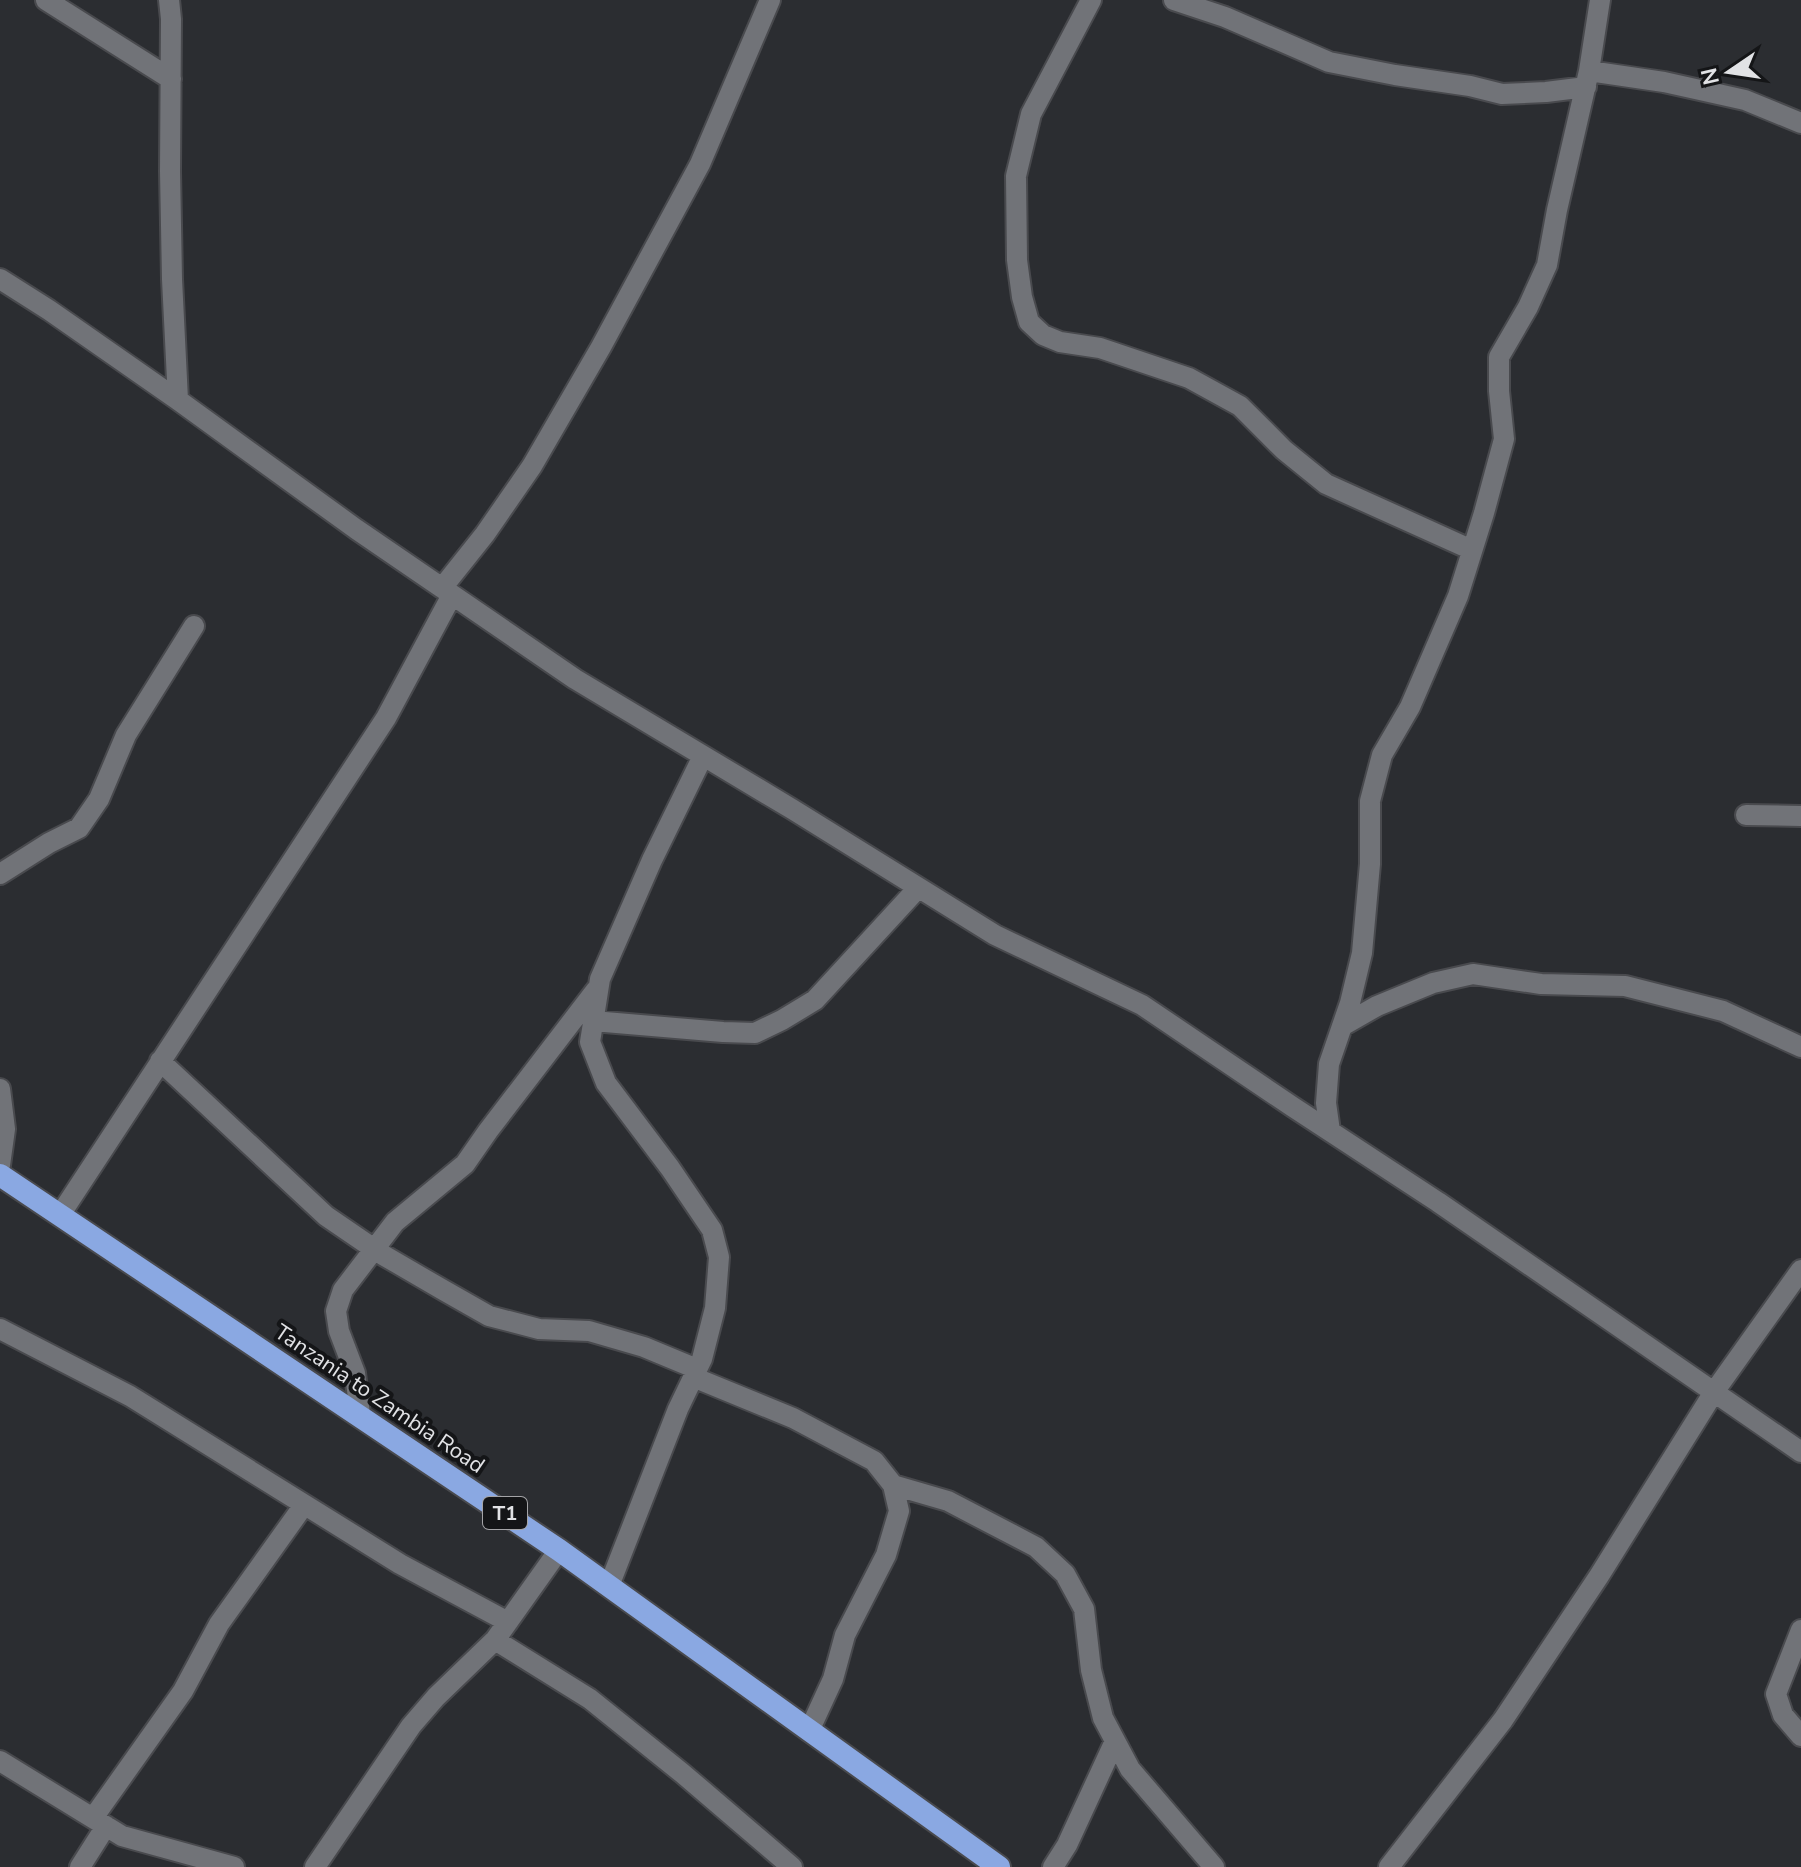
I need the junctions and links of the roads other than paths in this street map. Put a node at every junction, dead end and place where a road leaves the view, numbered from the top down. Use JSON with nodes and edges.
{"nodes":[{"id":1,"x":46,"y":0,"type":"edge"},
{"id":2,"x":169,"y":0,"type":"edge"},
{"id":3,"x":770,"y":0,"type":"edge"},
{"id":4,"x":1091,"y":0,"type":"edge"},
{"id":5,"x":1174,"y":0,"type":"edge"},
{"id":6,"x":1600,"y":0,"type":"edge"},
{"id":7,"x":171,"y":79,"type":"junction"},
{"id":8,"x":1588,"y":79,"type":"junction"},
{"id":9,"x":1801,"y":123,"type":"edge"},
{"id":10,"x":0,"y":279,"type":"edge"},
{"id":11,"x":178,"y":400,"type":"junction"},
{"id":12,"x":1472,"y":550,"type":"junction"},
{"id":13,"x":447,"y":592,"type":"junction"},
{"id":14,"x":194,"y":626,"type":"dead end"},
{"id":15,"x":703,"y":756,"type":"junction"},
{"id":16,"x":1746,"y":815,"type":"dead end"},
{"id":17,"x":1801,"y":816,"type":"edge"},
{"id":18,"x":0,"y":874,"type":"edge"},
{"id":19,"x":918,"y":888,"type":"junction"},
{"id":20,"x":598,"y":987,"type":"junction"},
{"id":21,"x":593,"y":1021,"type":"junction"},
{"id":22,"x":1342,"y":1026,"type":"junction"},
{"id":23,"x":1801,"y":1047,"type":"edge"},
{"id":24,"x":160,"y":1061,"type":"junction"},
{"id":25,"x":0,"y":1089,"type":"edge"},
{"id":26,"x":1330,"y":1131,"type":"junction"},
{"id":27,"x":0,"y":1165,"type":"edge"},
{"id":28,"x":0,"y":1175,"type":"edge"},
{"id":29,"x":60,"y":1215,"type":"junction"},
{"id":30,"x":373,"y":1248,"type":"junction"},
{"id":31,"x":1801,"y":1270,"type":"edge"},
{"id":32,"x":0,"y":1329,"type":"edge"},
{"id":33,"x":695,"y":1373,"type":"junction"},
{"id":34,"x":1714,"y":1392,"type":"junction"},
{"id":35,"x":360,"y":1415,"type":"junction"},
{"id":36,"x":1801,"y":1452,"type":"edge"},
{"id":37,"x":893,"y":1485,"type":"junction"},
{"id":38,"x":304,"y":1505,"type":"junction"},
{"id":39,"x":559,"y":1550,"type":"junction"},
{"id":40,"x":609,"y":1586,"type":"junction"},
{"id":41,"x":508,"y":1622,"type":"junction"},
{"id":42,"x":1801,"y":1630,"type":"edge"},
{"id":43,"x":495,"y":1640,"type":"junction"},
{"id":44,"x":809,"y":1731,"type":"junction"},
{"id":45,"x":1801,"y":1736,"type":"edge"},
{"id":46,"x":1115,"y":1741,"type":"junction"},
{"id":47,"x":0,"y":1761,"type":"edge"},
{"id":48,"x":100,"y":1822,"type":"junction"},
{"id":49,"x":80,"y":1867,"type":"edge"},
{"id":50,"x":234,"y":1867,"type":"edge"},
{"id":51,"x":315,"y":1867,"type":"edge"},
{"id":52,"x":792,"y":1867,"type":"edge"},
{"id":53,"x":999,"y":1867,"type":"edge"},
{"id":54,"x":1053,"y":1867,"type":"edge"},
{"id":55,"x":1214,"y":1867,"type":"edge"},
{"id":56,"x":1389,"y":1867,"type":"edge"}],
"edges":[{"from":1,"to":7,"type":"street"},
{"from":2,"to":7,"type":"street"},
{"from":3,"to":13,"type":"street"},
{"from":4,"to":12,"type":"street"},
{"from":5,"to":8,"type":"street"},
{"from":6,"to":8,"type":"street"},
{"from":7,"to":11,"type":"street"},
{"from":8,"to":9,"type":"street"},
{"from":8,"to":12,"type":"street"},
{"from":10,"to":11,"type":"street"},
{"from":11,"to":13,"type":"street"},
{"from":12,"to":22,"type":"street"},
{"from":13,"to":15,"type":"street"},
{"from":13,"to":24,"type":"street"},
{"from":14,"to":18,"type":"street"},
{"from":15,"to":19,"type":"street"},
{"from":15,"to":20,"type":"street"},
{"from":16,"to":17,"type":"street"},
{"from":19,"to":21,"type":"street"},
{"from":19,"to":26,"type":"street"},
{"from":20,"to":21,"type":"street"},
{"from":20,"to":30,"type":"street"},
{"from":21,"to":33,"type":"street"},
{"from":22,"to":23,"type":"street"},
{"from":22,"to":26,"type":"street"},
{"from":24,"to":29,"type":"street"},
{"from":24,"to":30,"type":"street"},
{"from":25,"to":27,"type":"street"},
{"from":26,"to":34,"type":"street"},
{"from":28,"to":29,"type":"highway","name":"Tanzania to Zambia Road","number":"T1"},
{"from":29,"to":35,"type":"highway","name":"Tanzania to Zambia Road","number":"T1"},
{"from":30,"to":33,"type":"street"},
{"from":30,"to":35,"type":"street"},
{"from":31,"to":34,"type":"street"},
{"from":32,"to":38,"type":"street"},
{"from":33,"to":37,"type":"street"},
{"from":33,"to":40,"type":"street"},
{"from":34,"to":36,"type":"street"},
{"from":34,"to":56,"type":"street"},
{"from":35,"to":39,"type":"highway","name":"Tanzania to Zambia Road","number":"T1"},
{"from":37,"to":44,"type":"street"},
{"from":37,"to":46,"type":"street"},
{"from":38,"to":41,"type":"street"},
{"from":38,"to":48,"type":"street"},
{"from":39,"to":40,"type":"highway","name":"Tanzania to Zambia Road","number":"T1"},
{"from":39,"to":41,"type":"street"},
{"from":40,"to":44,"type":"highway","name":"Tanzania to Zambia Road","number":"T1"},
{"from":41,"to":43,"type":"street"},
{"from":42,"to":45,"type":"street"},
{"from":43,"to":51,"type":"street"},
{"from":43,"to":52,"type":"street"},
{"from":44,"to":53,"type":"highway","name":"Tanzania to Zambia Road","number":"T1"},
{"from":46,"to":54,"type":"street"},
{"from":46,"to":55,"type":"street"},
{"from":47,"to":48,"type":"street"},
{"from":48,"to":49,"type":"street"},
{"from":48,"to":50,"type":"street"}]}
